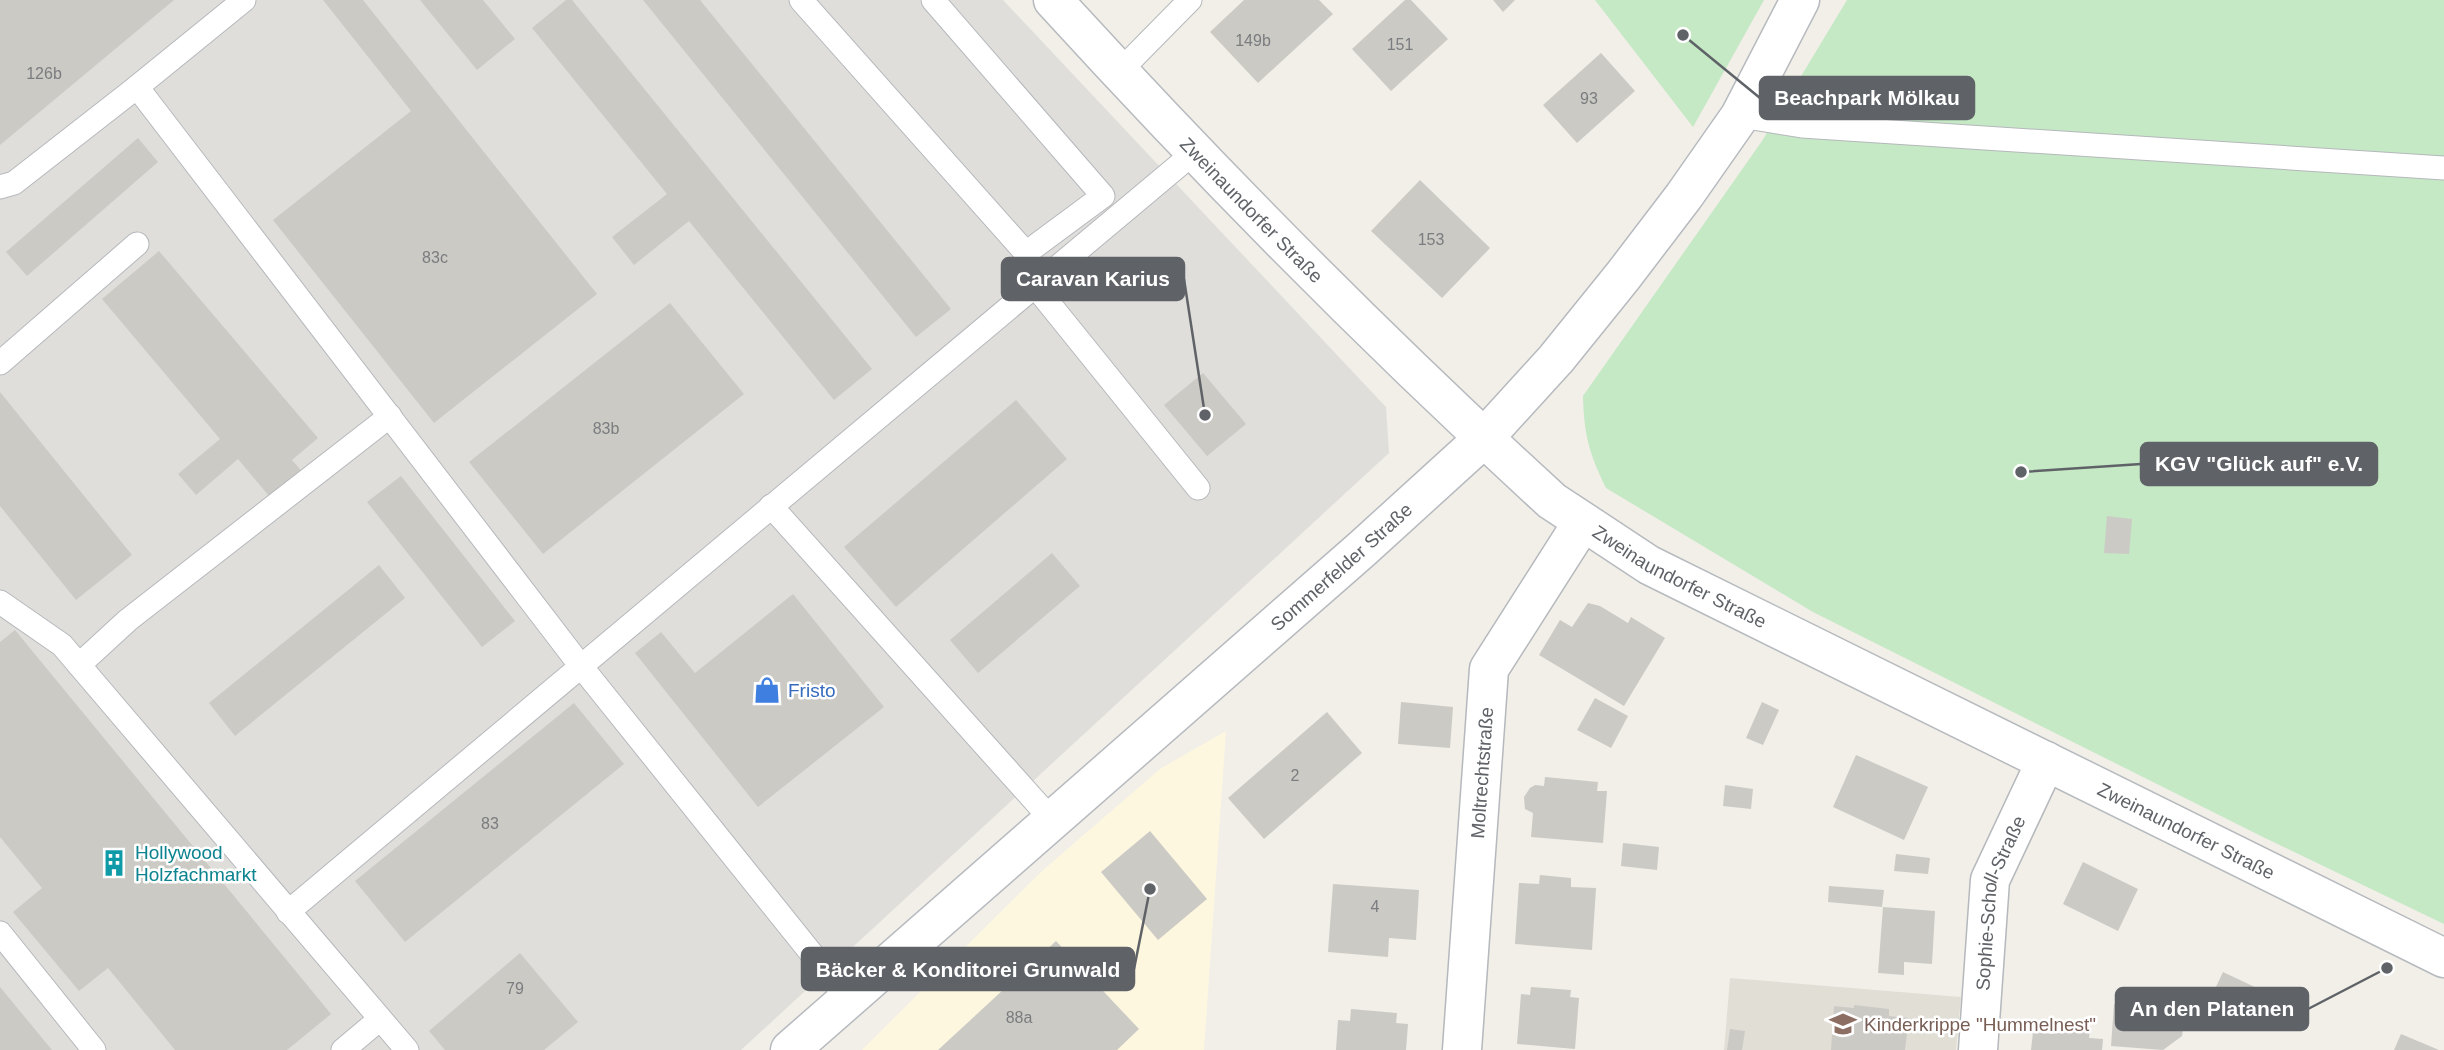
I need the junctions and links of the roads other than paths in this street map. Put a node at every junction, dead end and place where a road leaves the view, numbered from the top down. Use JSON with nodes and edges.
{"nodes":[{"id":1,"x":244,"y":0,"type":"edge"},
{"id":2,"x":801,"y":0,"type":"edge"},
{"id":3,"x":933,"y":0,"type":"edge"},
{"id":4,"x":1054,"y":0,"type":"edge"},
{"id":5,"x":1190,"y":0,"type":"edge"},
{"id":6,"x":1800,"y":0,"type":"edge"},
{"id":7,"x":1120,"y":71,"type":"junction"},
{"id":8,"x":137,"y":87,"type":"junction"},
{"id":9,"x":1740,"y":116,"type":"junction"},
{"id":10,"x":1196,"y":151,"type":"junction"},
{"id":11,"x":2444,"y":168,"type":"edge"},
{"id":12,"x":0,"y":187,"type":"edge"},
{"id":13,"x":137,"y":244,"type":"dead end"},
{"id":14,"x":1034,"y":286,"type":"junction"},
{"id":15,"x":0,"y":363,"type":"edge"},
{"id":16,"x":390,"y":416,"type":"junction"},
{"id":17,"x":1483,"y":439,"type":"junction"},
{"id":18,"x":1198,"y":488,"type":"dead end"},
{"id":19,"x":771,"y":506,"type":"junction"},
{"id":20,"x":1582,"y":523,"type":"junction"},
{"id":21,"x":0,"y":602,"type":"edge"},
{"id":22,"x":580,"y":665,"type":"junction"},
{"id":23,"x":79,"y":666,"type":"junction"},
{"id":24,"x":2046,"y":761,"type":"junction"},
{"id":25,"x":1051,"y":819,"type":"junction"},
{"id":26,"x":288,"y":912,"type":"junction"},
{"id":27,"x":0,"y":933,"type":"edge"},
{"id":28,"x":2444,"y":958,"type":"edge"},
{"id":29,"x":848,"y":999,"type":"junction"},
{"id":30,"x":380,"y":1019,"type":"junction"},
{"id":31,"x":94,"y":1050,"type":"edge"},
{"id":32,"x":343,"y":1050,"type":"edge"},
{"id":33,"x":407,"y":1050,"type":"edge"},
{"id":34,"x":790,"y":1050,"type":"edge"},
{"id":35,"x":1462,"y":1050,"type":"edge"},
{"id":36,"x":1978,"y":1050,"type":"edge"}],
"edges":[{"from":1,"to":8,"type":"lane"},
{"from":2,"to":3,"type":"lane"},
{"from":4,"to":7,"type":"street","name":"Zweinaundorfer Straße"},
{"from":5,"to":7,"type":"lane"},
{"from":6,"to":9,"type":"street","name":"Sommerfelder Straße"},
{"from":7,"to":10,"type":"street","name":"Zweinaundorfer Straße"},
{"from":8,"to":12,"type":"lane"},
{"from":8,"to":16,"type":"lane"},
{"from":9,"to":11,"type":"lane"},
{"from":9,"to":17,"type":"street","name":"Sommerfelder Straße"},
{"from":10,"to":14,"type":"lane"},
{"from":10,"to":17,"type":"street","name":"Zweinaundorfer Straße"},
{"from":13,"to":15,"type":"lane"},
{"from":14,"to":18,"type":"lane"},
{"from":14,"to":19,"type":"lane"},
{"from":16,"to":22,"type":"lane"},
{"from":16,"to":23,"type":"lane"},
{"from":17,"to":20,"type":"street","name":"Zweinaundorfer Straße"},
{"from":17,"to":25,"type":"street","name":"Sommerfelder Straße"},
{"from":19,"to":22,"type":"lane"},
{"from":19,"to":25,"type":"lane"},
{"from":20,"to":24,"type":"street","name":"Zweinaundorfer Straße"},
{"from":20,"to":35,"type":"street","name":"Moltrechtstraße"},
{"from":21,"to":23,"type":"lane"},
{"from":22,"to":26,"type":"lane"},
{"from":22,"to":29,"type":"lane"},
{"from":23,"to":26,"type":"lane"},
{"from":24,"to":28,"type":"street","name":"Zweinaundorfer Straße"},
{"from":24,"to":36,"type":"street","name":"Sophie-Scholl-Straße"},
{"from":25,"to":29,"type":"street","name":"Sommerfelder Straße"},
{"from":26,"to":30,"type":"lane"},
{"from":27,"to":31,"type":"lane"},
{"from":29,"to":34,"type":"street","name":"Sommerfelder Straße"},
{"from":30,"to":32,"type":"lane"},
{"from":30,"to":33,"type":"lane"}]}
